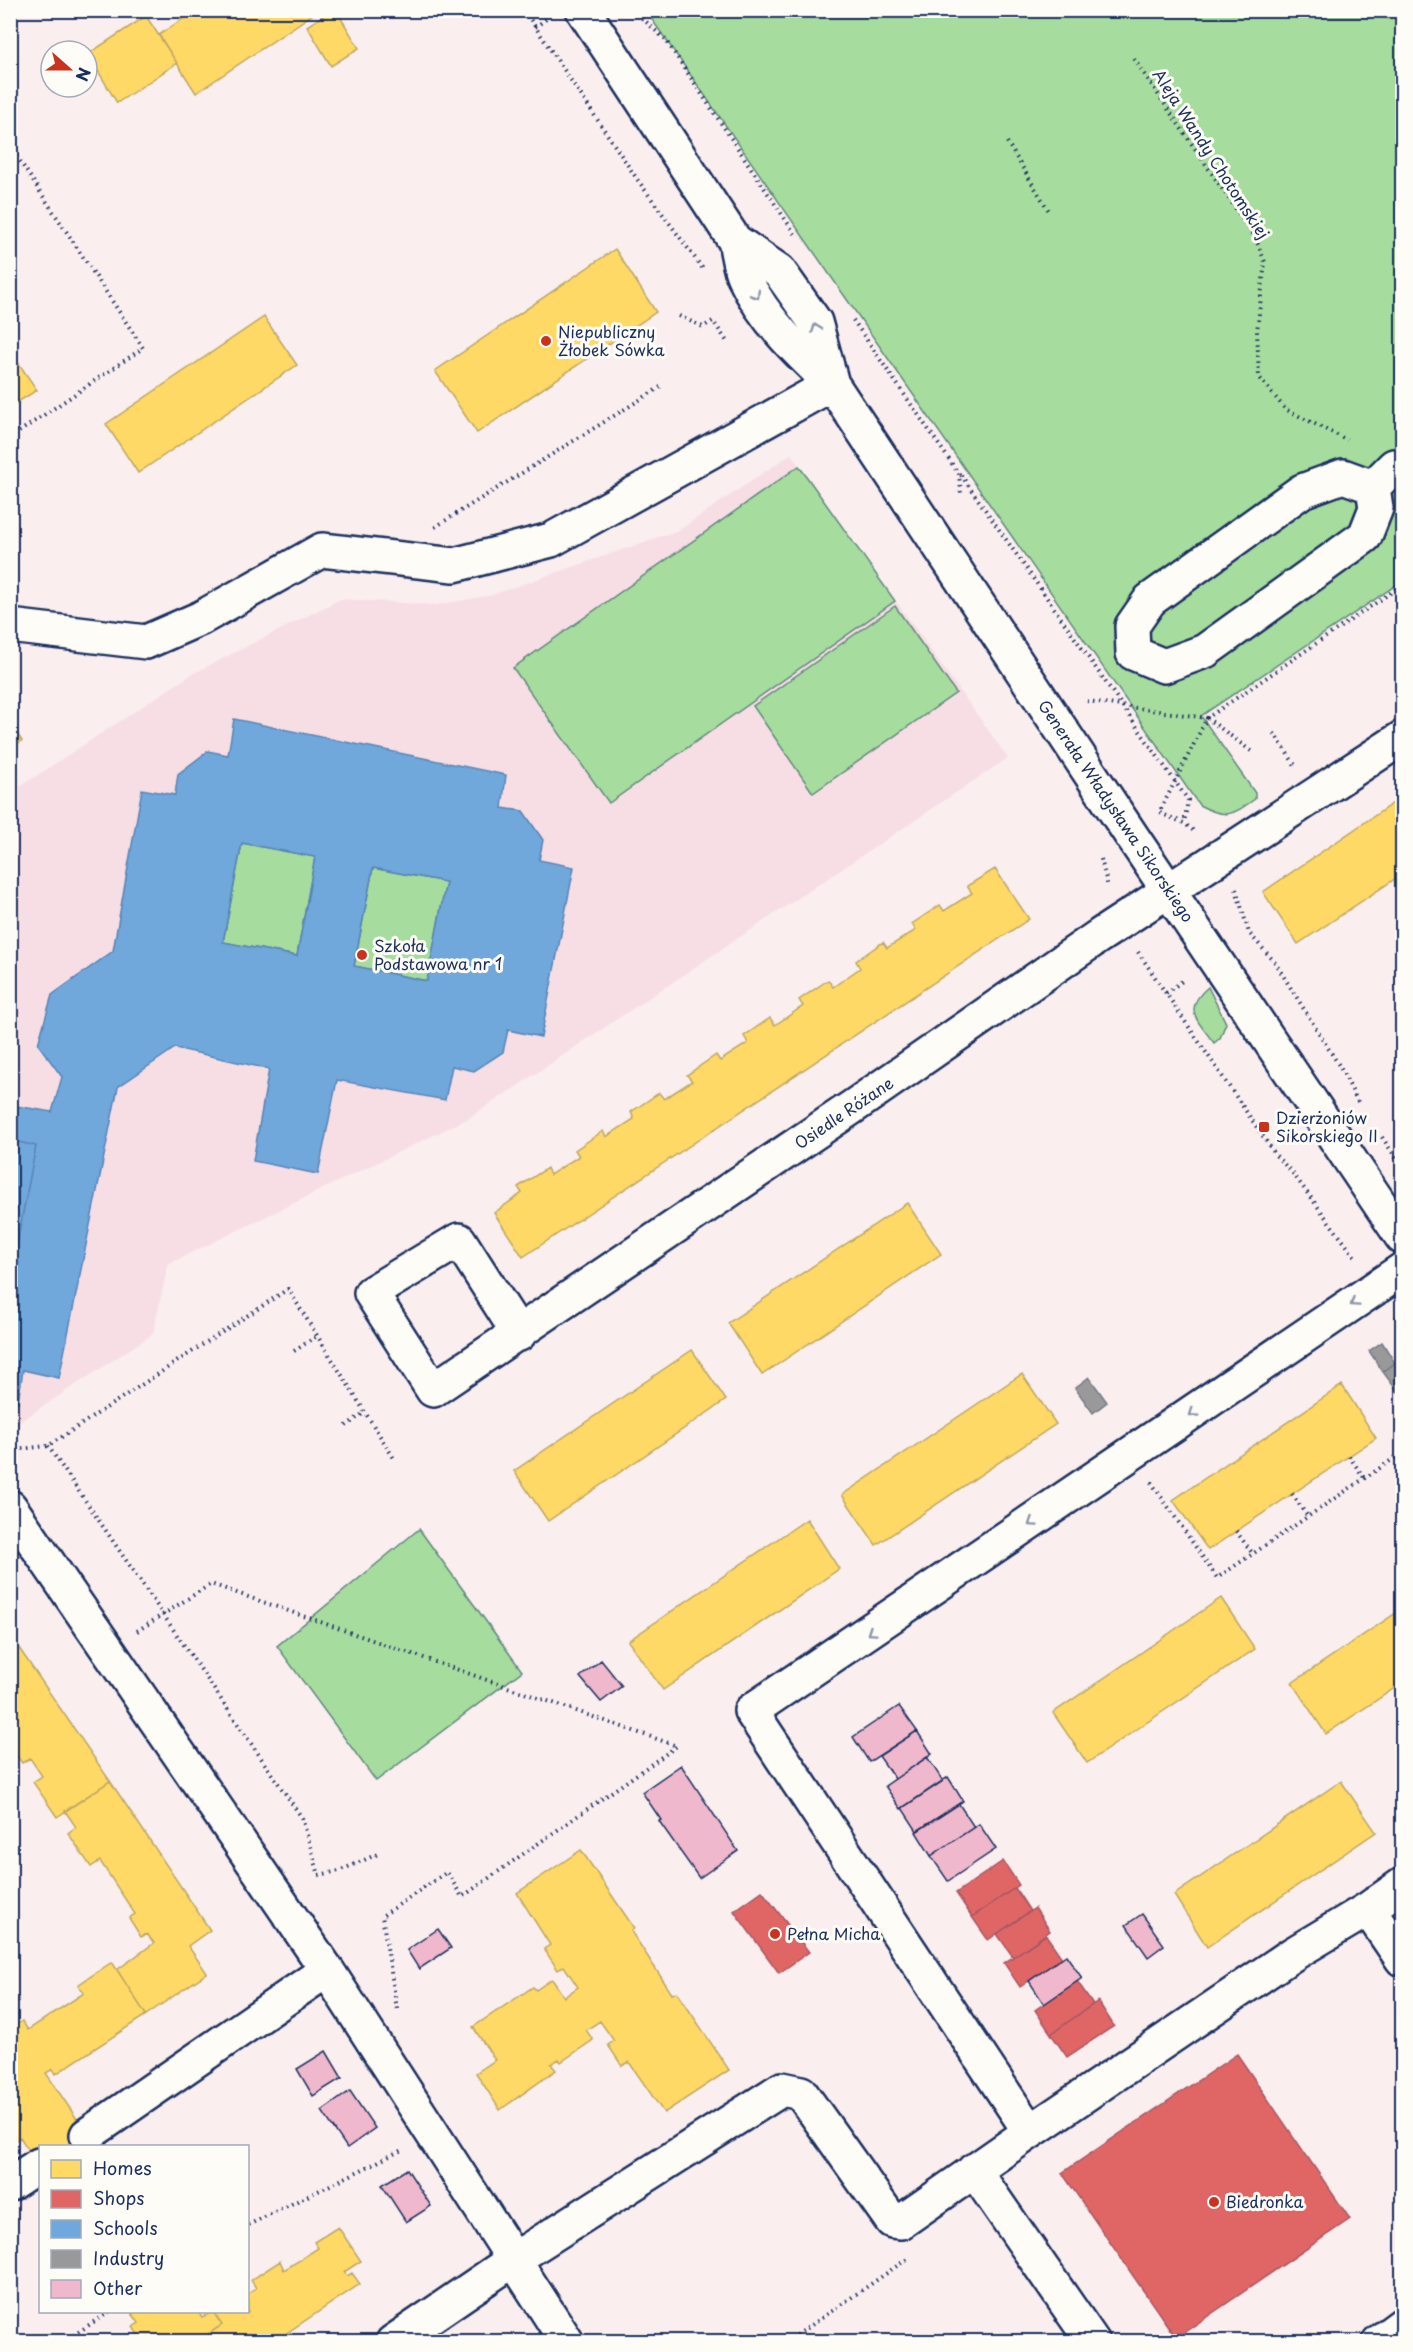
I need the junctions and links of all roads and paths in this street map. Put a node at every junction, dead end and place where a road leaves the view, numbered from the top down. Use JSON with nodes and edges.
{"nodes":[{"id":1,"x":524,"y":10,"type":"edge"},
{"id":2,"x":584,"y":10,"type":"edge"},
{"id":3,"x":1134,"y":59,"type":"dead end"},
{"id":4,"x":1007,"y":142,"type":"dead end"},
{"id":5,"x":10,"y":146,"type":"edge"},
{"id":6,"x":1049,"y":211,"type":"dead end"},
{"id":7,"x":706,"y":274,"type":"dead end"},
{"id":8,"x":679,"y":316,"type":"dead end"},
{"id":9,"x":728,"y":343,"type":"dead end"},
{"id":10,"x":832,"y":384,"type":"junction"},
{"id":11,"x":662,"y":386,"type":"dead end"},
{"id":12,"x":10,"y":438,"type":"edge"},
{"id":13,"x":959,"y":474,"type":"dead end"},
{"id":14,"x":1383,"y":477,"type":"junction"},
{"id":15,"x":430,"y":530,"type":"dead end"},
{"id":16,"x":1402,"y":585,"type":"edge"},
{"id":17,"x":10,"y":626,"type":"edge"},
{"id":18,"x":1087,"y":701,"type":"dead end"},
{"id":19,"x":1124,"y":706,"type":"junction"},
{"id":20,"x":1207,"y":718,"type":"junction"},
{"id":21,"x":1274,"y":733,"type":"dead end"},
{"id":22,"x":1402,"y":738,"type":"edge"},
{"id":23,"x":1251,"y":751,"type":"dead end"},
{"id":24,"x":1300,"y":774,"type":"dead end"},
{"id":25,"x":1176,"y":782,"type":"junction"},
{"id":26,"x":1184,"y":823,"type":"junction"},
{"id":27,"x":1203,"y":838,"type":"dead end"},
{"id":28,"x":1101,"y":858,"type":"dead end"},
{"id":29,"x":1233,"y":881,"type":"dead end"},
{"id":30,"x":1108,"y":892,"type":"dead end"},
{"id":31,"x":1169,"y":892,"type":"junction"},
{"id":32,"x":1136,"y":949,"type":"dead end"},
{"id":33,"x":1190,"y":975,"type":"dead end"},
{"id":34,"x":1166,"y":993,"type":"junction"},
{"id":35,"x":1360,"y":1106,"type":"dead end"},
{"id":36,"x":1378,"y":1132,"type":"dead end"},
{"id":37,"x":1402,"y":1167,"type":"edge"},
{"id":38,"x":1402,"y":1237,"type":"edge"},
{"id":39,"x":1359,"y":1262,"type":"dead end"},
{"id":40,"x":1402,"y":1270,"type":"edge"},
{"id":41,"x":519,"y":1334,"type":"junction"},
{"id":42,"x":317,"y":1336,"type":"junction"},
{"id":43,"x":294,"y":1351,"type":"dead end"},
{"id":44,"x":364,"y":1413,"type":"junction"},
{"id":45,"x":346,"y":1426,"type":"dead end"},
{"id":46,"x":48,"y":1446,"type":"junction"},
{"id":47,"x":10,"y":1450,"type":"edge"},
{"id":48,"x":1402,"y":1453,"type":"edge"},
{"id":49,"x":1349,"y":1456,"type":"dead end"},
{"id":50,"x":395,"y":1460,"type":"dead end"},
{"id":51,"x":1146,"y":1476,"type":"dead end"},
{"id":52,"x":1365,"y":1479,"type":"junction"},
{"id":53,"x":1292,"y":1494,"type":"dead end"},
{"id":54,"x":10,"y":1507,"type":"edge"},
{"id":55,"x":1308,"y":1517,"type":"junction"},
{"id":56,"x":1236,"y":1532,"type":"dead end"},
{"id":57,"x":1252,"y":1554,"type":"junction"},
{"id":58,"x":163,"y":1614,"type":"junction"},
{"id":59,"x":108,"y":1650,"type":"junction"},
{"id":60,"x":380,"y":1853,"type":"dead end"},
{"id":61,"x":1402,"y":1885,"type":"edge"},
{"id":62,"x":1368,"y":1909,"type":"junction"},
{"id":63,"x":382,"y":1916,"type":"dead end"},
{"id":64,"x":1402,"y":1959,"type":"edge"},
{"id":65,"x":327,"y":1970,"type":"junction"},
{"id":66,"x":1030,"y":2132,"type":"junction"},
{"id":67,"x":87,"y":2135,"type":"dead end"},
{"id":68,"x":432,"y":2135,"type":"junction"},
{"id":69,"x":39,"y":2166,"type":"dead end"},
{"id":70,"x":974,"y":2170,"type":"junction"},
{"id":71,"x":10,"y":2184,"type":"edge"},
{"id":72,"x":249,"y":2225,"type":"edge"},
{"id":73,"x":915,"y":2254,"type":"dead end"},
{"id":74,"x":513,"y":2260,"type":"junction"},
{"id":75,"x":107,"y":2313,"type":"edge"},
{"id":76,"x":1402,"y":2325,"type":"edge"},
{"id":77,"x":63,"y":2342,"type":"edge"},
{"id":78,"x":393,"y":2342,"type":"edge"},
{"id":79,"x":567,"y":2342,"type":"edge"},
{"id":80,"x":787,"y":2342,"type":"edge"},
{"id":81,"x":1093,"y":2342,"type":"edge"},
{"id":82,"x":1379,"y":2342,"type":"edge"}],
"edges":[{"from":1,"to":7,"type":"path"},
{"from":2,"to":10,"type":"street","name":"Generała Władysława Sikorskiego"},
{"from":3,"to":14,"type":"path","name":"Aleja Wandy Chotomskiej"},
{"from":4,"to":6,"type":"path"},
{"from":5,"to":12,"type":"path"},
{"from":8,"to":9,"type":"path"},
{"from":10,"to":17,"type":"street"},
{"from":10,"to":31,"type":"street","name":"Generała Władysława Sikorskiego"},
{"from":11,"to":15,"type":"path"},
{"from":13,"to":19,"type":"path"},
{"from":14,"to":14,"type":"street"},
{"from":16,"to":20,"type":"path"},
{"from":18,"to":19,"type":"path"},
{"from":19,"to":20,"type":"path"},
{"from":19,"to":25,"type":"path"},
{"from":20,"to":23,"type":"path"},
{"from":20,"to":25,"type":"path"},
{"from":21,"to":24,"type":"path"},
{"from":22,"to":31,"type":"street","name":"Osiedle Różane"},
{"from":25,"to":26,"type":"path"},
{"from":25,"to":26,"type":"path"},
{"from":26,"to":27,"type":"path"},
{"from":28,"to":30,"type":"path"},
{"from":29,"to":35,"type":"path"},
{"from":31,"to":38,"type":"street","name":"Generała Władysława Sikorskiego"},
{"from":31,"to":41,"type":"street","name":"Osiedle Różane"},
{"from":32,"to":34,"type":"path"},
{"from":33,"to":34,"type":"path"},
{"from":34,"to":39,"type":"path"},
{"from":36,"to":37,"type":"path"},
{"from":40,"to":66,"type":"street","one_way":true},
{"from":41,"to":41,"type":"street","name":"Osiedle Różane"},
{"from":42,"to":43,"type":"path"},
{"from":42,"to":44,"type":"path"},
{"from":42,"to":46,"type":"path"},
{"from":44,"to":45,"type":"path"},
{"from":44,"to":50,"type":"path"},
{"from":46,"to":47,"type":"path"},
{"from":46,"to":58,"type":"path"},
{"from":48,"to":52,"type":"path"},
{"from":49,"to":52,"type":"path"},
{"from":51,"to":57,"type":"path"},
{"from":52,"to":55,"type":"path"},
{"from":53,"to":55,"type":"path"},
{"from":54,"to":59,"type":"street"},
{"from":55,"to":57,"type":"path"},
{"from":56,"to":57,"type":"path"},
{"from":58,"to":59,"type":"path"},
{"from":58,"to":60,"type":"path"},
{"from":58,"to":63,"type":"path"},
{"from":59,"to":65,"type":"street"},
{"from":61,"to":62,"type":"street"},
{"from":62,"to":64,"type":"street"},
{"from":62,"to":66,"type":"street"},
{"from":65,"to":67,"type":"street"},
{"from":65,"to":68,"type":"street"},
{"from":66,"to":70,"type":"street"},
{"from":68,"to":72,"type":"path"},
{"from":68,"to":74,"type":"street"},
{"from":69,"to":71,"type":"street"},
{"from":70,"to":74,"type":"street"},
{"from":70,"to":81,"type":"street"},
{"from":73,"to":80,"type":"path"},
{"from":74,"to":78,"type":"street"},
{"from":74,"to":79,"type":"street"},
{"from":75,"to":77,"type":"path"},
{"from":76,"to":82,"type":"street"}]}
